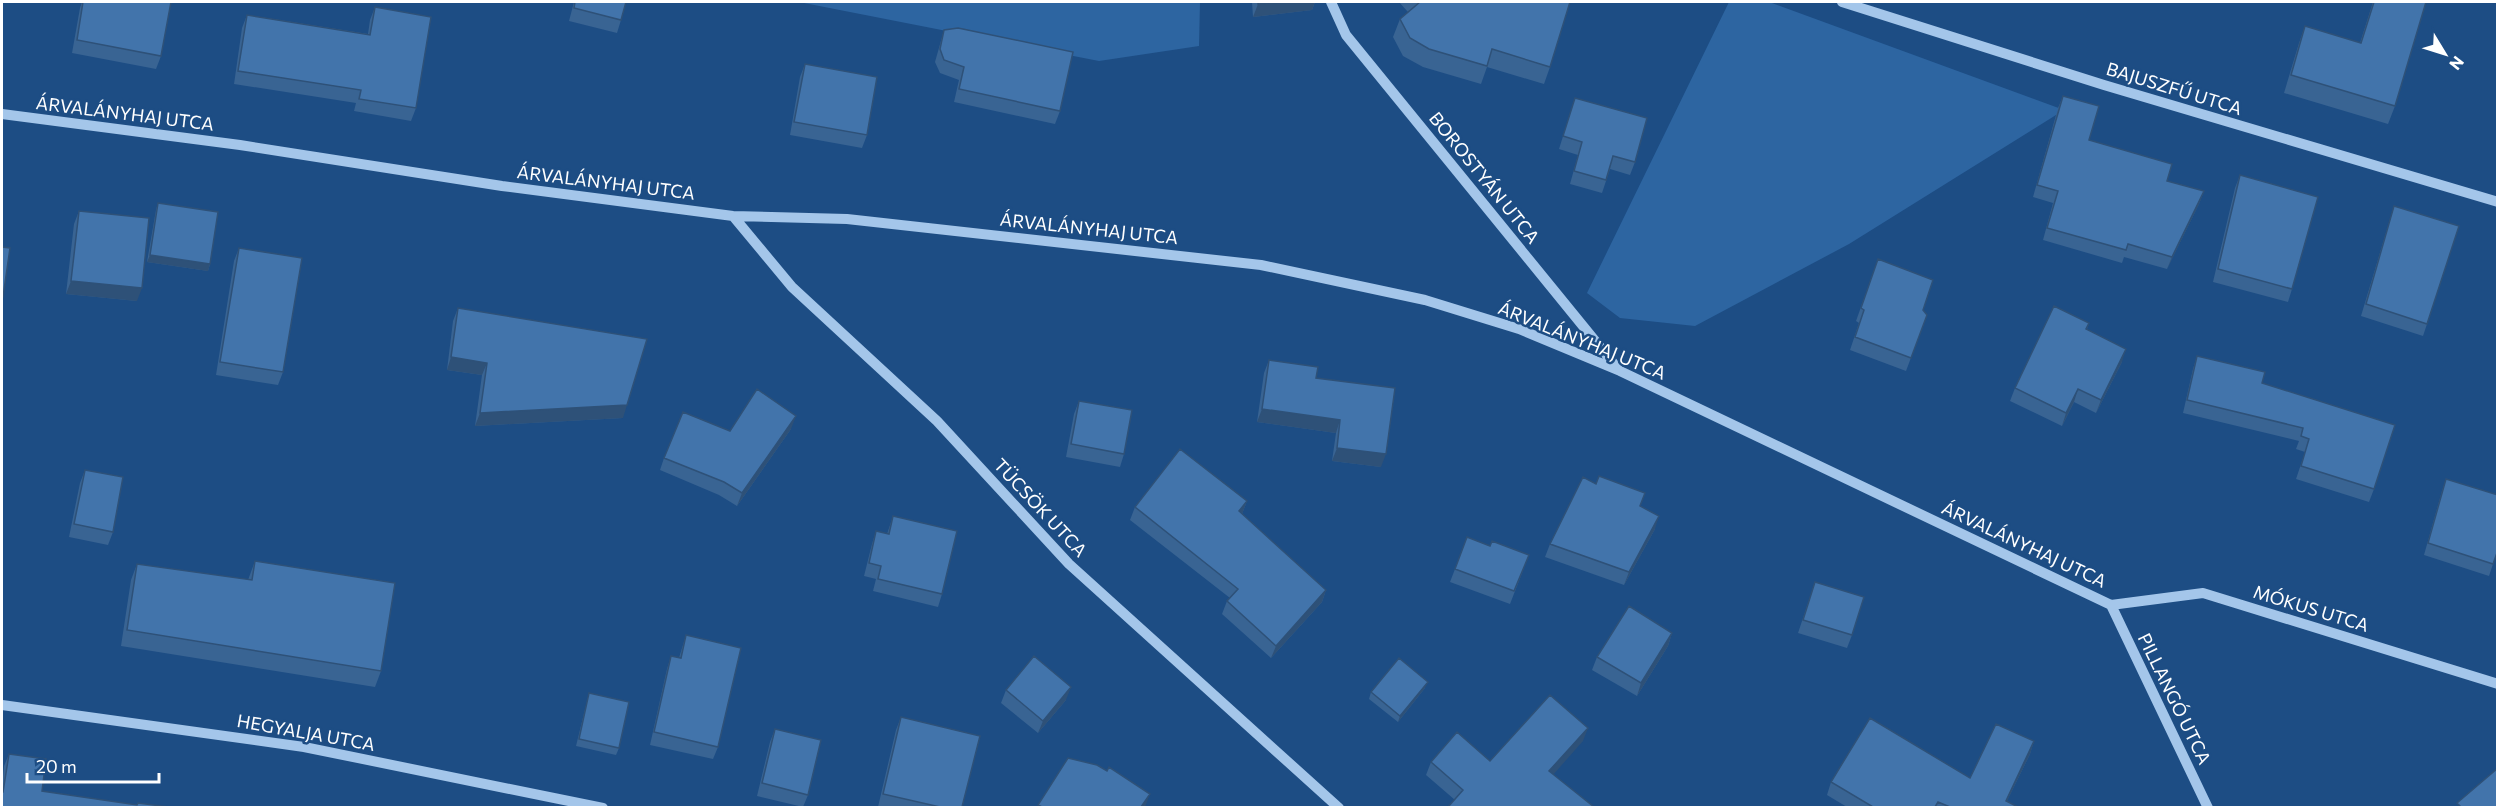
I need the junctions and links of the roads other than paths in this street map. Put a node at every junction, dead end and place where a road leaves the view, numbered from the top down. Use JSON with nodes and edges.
{"nodes":[{"id":1,"x":1330,"y":2,"type":"edge"},
{"id":2,"x":1842,"y":2,"type":"edge"},
{"id":3,"x":2,"y":114,"type":"edge"},
{"id":4,"x":2498,"y":202,"type":"edge"},
{"id":5,"x":733,"y":216,"type":"junction"},
{"id":6,"x":1620,"y":371,"type":"junction"},
{"id":7,"x":2111,"y":605,"type":"junction"},
{"id":8,"x":2498,"y":684,"type":"edge"},
{"id":9,"x":2,"y":705,"type":"edge"},
{"id":10,"x":603,"y":807,"type":"edge"},
{"id":11,"x":1339,"y":807,"type":"edge"},
{"id":12,"x":2208,"y":807,"type":"edge"}],
"edges":[{"from":1,"to":6,"type":"street","name":"BOROSTYÁN UTCA"},
{"from":2,"to":4,"type":"street","name":"BAJUSZFŰ UTCA"},
{"from":3,"to":5,"type":"street","name":"ÁRVALÁNYHAJ UTCA"},
{"from":5,"to":6,"type":"street","name":"ÁRVALÁNYHAJ UTCA"},
{"from":5,"to":11,"type":"street","name":"TÜCSÖK UTCA"},
{"from":6,"to":7,"type":"street","name":"ÁRVALÁNYHAJ UTCA"},
{"from":7,"to":8,"type":"street","name":"MÓKUS UTCA"},
{"from":7,"to":12,"type":"street","name":"PILLANGÓ UTCA"},
{"from":9,"to":10,"type":"street","name":"HEGYALJA UTCA"}]}
